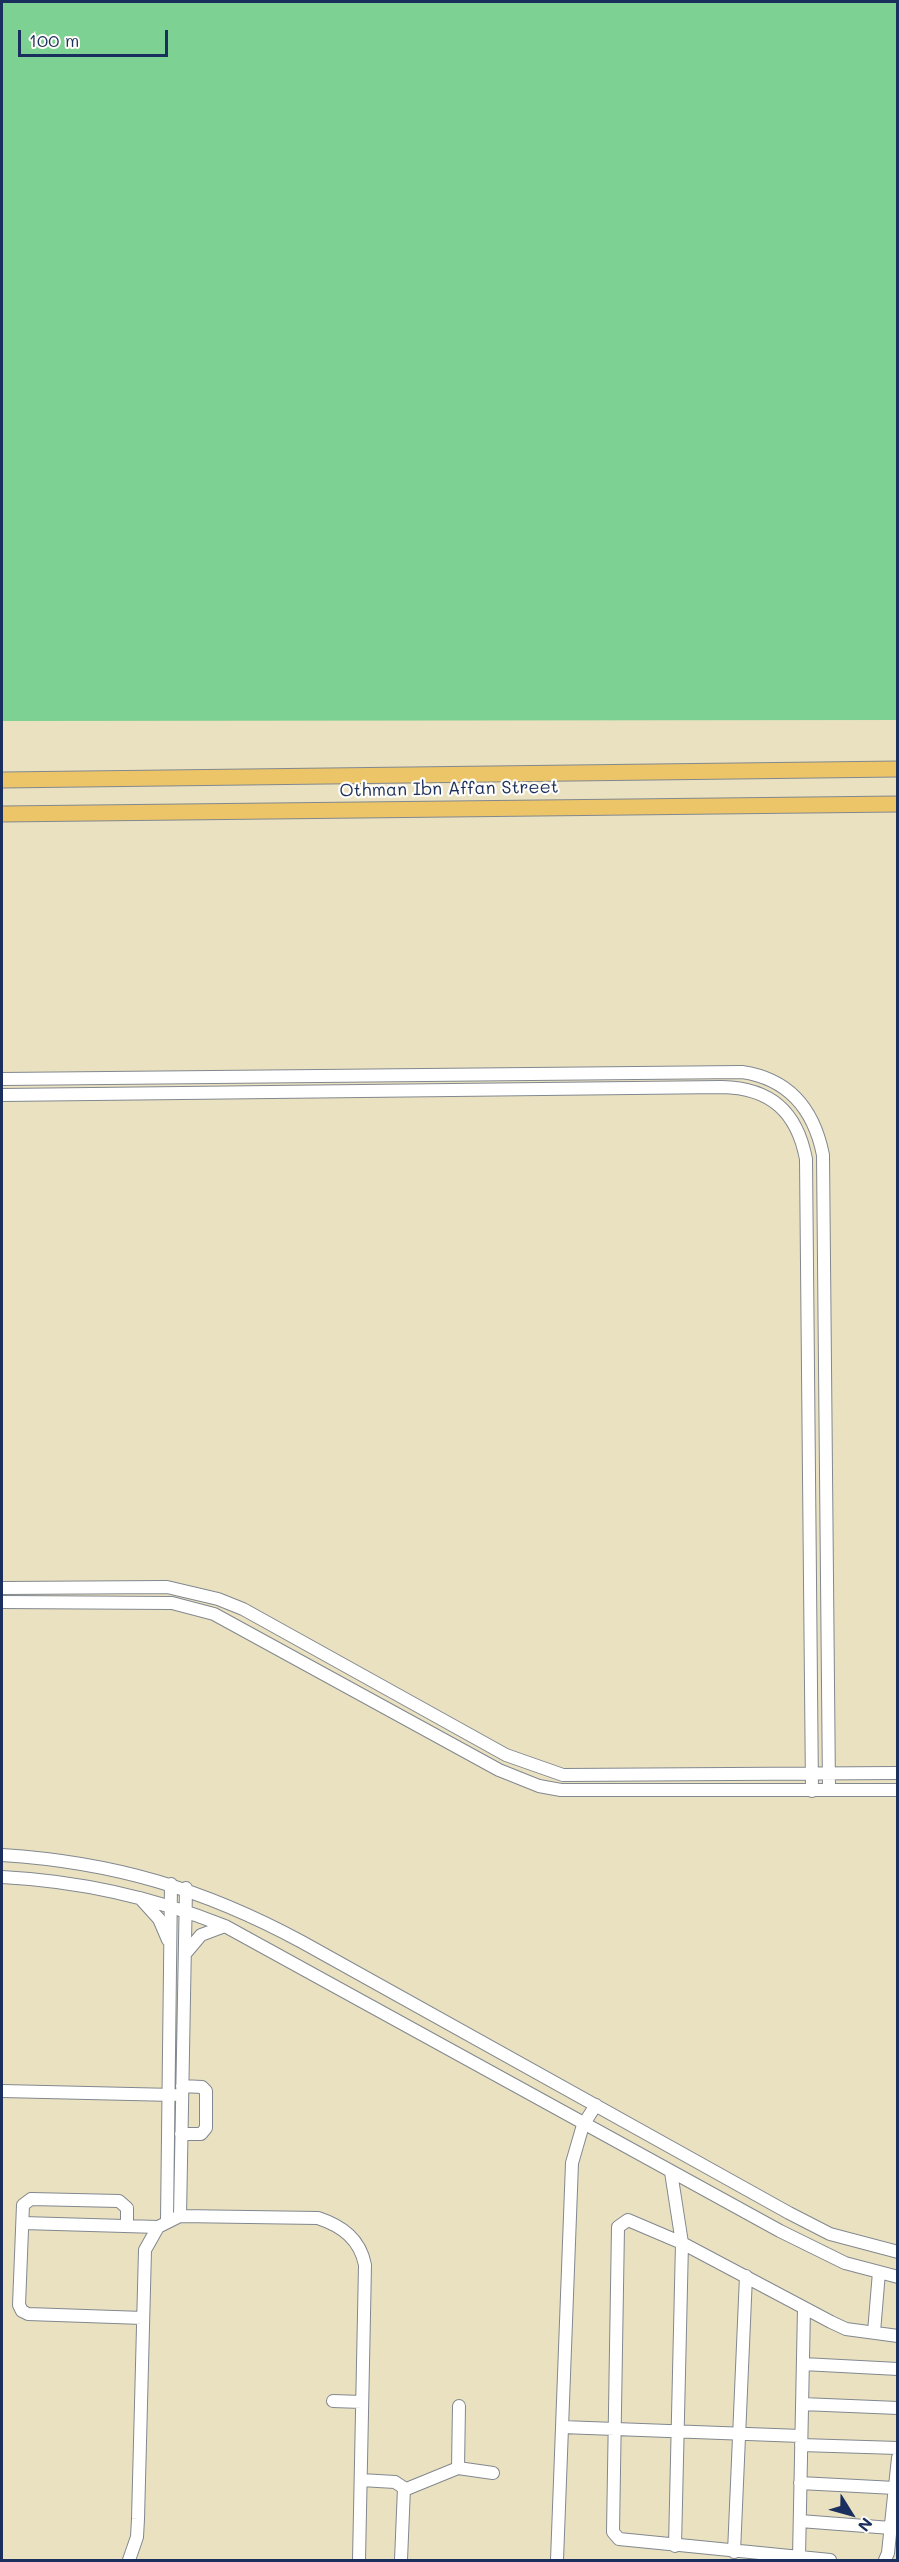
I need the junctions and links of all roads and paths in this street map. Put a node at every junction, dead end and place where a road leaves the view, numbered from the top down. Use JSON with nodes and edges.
{"nodes":[{"id":1,"x":897,"y":769,"type":"edge"},
{"id":2,"x":2,"y":780,"type":"edge"},
{"id":3,"x":897,"y":804,"type":"edge"},
{"id":4,"x":2,"y":814,"type":"edge"},
{"id":5,"x":2,"y":1079,"type":"edge"},
{"id":6,"x":2,"y":1095,"type":"edge"},
{"id":7,"x":2,"y":1588,"type":"edge"},
{"id":8,"x":2,"y":1602,"type":"edge"},
{"id":9,"x":897,"y":1773,"type":"edge"},
{"id":10,"x":811,"y":1774,"type":"junction"},
{"id":11,"x":829,"y":1774,"type":"junction"},
{"id":12,"x":829,"y":1790,"type":"junction"},
{"id":13,"x":897,"y":1790,"type":"edge"},
{"id":14,"x":812,"y":1791,"type":"junction"},
{"id":15,"x":2,"y":1855,"type":"edge"},
{"id":16,"x":2,"y":1877,"type":"edge"},
{"id":17,"x":171,"y":1884,"type":"junction"},
{"id":18,"x":186,"y":1888,"type":"junction"},
{"id":19,"x":137,"y":1896,"type":"junction"},
{"id":20,"x":171,"y":1906,"type":"junction"},
{"id":21,"x":185,"y":1910,"type":"junction"},
{"id":22,"x":225,"y":1926,"type":"junction"},
{"id":23,"x":170,"y":1948,"type":"junction"},
{"id":24,"x":184,"y":1955,"type":"junction"},
{"id":25,"x":2,"y":2091,"type":"edge"},
{"id":26,"x":182,"y":2091,"type":"junction"},
{"id":27,"x":169,"y":2095,"type":"junction"},
{"id":28,"x":596,"y":2105,"type":"junction"},
{"id":29,"x":584,"y":2125,"type":"junction"},
{"id":30,"x":181,"y":2134,"type":"junction"},
{"id":31,"x":671,"y":2172,"type":"junction"},
{"id":32,"x":180,"y":2216,"type":"junction"},
{"id":33,"x":23,"y":2223,"type":"junction"},
{"id":34,"x":163,"y":2224,"type":"junction"},
{"id":35,"x":127,"y":2226,"type":"junction"},
{"id":36,"x":682,"y":2243,"type":"junction"},
{"id":37,"x":897,"y":2252,"type":"edge"},
{"id":38,"x":879,"y":2272,"type":"junction"},
{"id":39,"x":746,"y":2276,"type":"junction"},
{"id":40,"x":897,"y":2277,"type":"edge"},
{"id":41,"x":804,"y":2308,"type":"junction"},
{"id":42,"x":143,"y":2318,"type":"junction"},
{"id":43,"x":874,"y":2332,"type":"junction"},
{"id":44,"x":897,"y":2336,"type":"edge"},
{"id":45,"x":803,"y":2364,"type":"junction"},
{"id":46,"x":897,"y":2368,"type":"edge"},
{"id":47,"x":333,"y":2401,"type":"dead end"},
{"id":48,"x":362,"y":2402,"type":"junction"},
{"id":49,"x":802,"y":2404,"type":"junction"},
{"id":50,"x":459,"y":2406,"type":"dead end"},
{"id":51,"x":897,"y":2408,"type":"edge"},
{"id":52,"x":562,"y":2427,"type":"junction"},
{"id":53,"x":616,"y":2429,"type":"junction"},
{"id":54,"x":679,"y":2431,"type":"junction"},
{"id":55,"x":739,"y":2433,"type":"junction"},
{"id":56,"x":801,"y":2440,"type":"junction"},
{"id":57,"x":897,"y":2448,"type":"edge"},
{"id":58,"x":897,"y":2458,"type":"edge"},
{"id":59,"x":458,"y":2468,"type":"junction"},
{"id":60,"x":493,"y":2473,"type":"dead end"},
{"id":61,"x":361,"y":2480,"type":"junction"},
{"id":62,"x":800,"y":2483,"type":"junction"},
{"id":63,"x":895,"y":2488,"type":"junction"},
{"id":64,"x":404,"y":2490,"type":"junction"},
{"id":65,"x":800,"y":2521,"type":"junction"},
{"id":66,"x":891,"y":2528,"type":"junction"},
{"id":67,"x":675,"y":2546,"type":"junction"},
{"id":68,"x":734,"y":2552,"type":"junction"},
{"id":69,"x":799,"y":2557,"type":"junction"},
{"id":70,"x":129,"y":2560,"type":"edge"},
{"id":71,"x":359,"y":2560,"type":"edge"},
{"id":72,"x":400,"y":2560,"type":"edge"},
{"id":73,"x":558,"y":2560,"type":"edge"},
{"id":74,"x":830,"y":2560,"type":"edge"},
{"id":75,"x":885,"y":2560,"type":"edge"}],
"edges":[{"from":1,"to":2,"type":"main road","name":"Othman Ibn Affan Street"},
{"from":3,"to":4,"type":"main road","name":"Othman Ibn Affan Street"},
{"from":5,"to":11,"type":"street"},
{"from":6,"to":10,"type":"street"},
{"from":7,"to":10,"type":"street"},
{"from":8,"to":14,"type":"street"},
{"from":9,"to":11,"type":"street"},
{"from":10,"to":11,"type":"street"},
{"from":10,"to":14,"type":"street"},
{"from":11,"to":12,"type":"street"},
{"from":12,"to":13,"type":"street"},
{"from":12,"to":14,"type":"street"},
{"from":15,"to":17,"type":"street"},
{"from":16,"to":19,"type":"street"},
{"from":17,"to":18,"type":"street"},
{"from":17,"to":20,"type":"street"},
{"from":18,"to":21,"type":"street"},
{"from":18,"to":28,"type":"street"},
{"from":19,"to":20,"type":"street"},
{"from":19,"to":23,"type":"street"},
{"from":20,"to":21,"type":"street"},
{"from":20,"to":23,"type":"street"},
{"from":21,"to":22,"type":"street"},
{"from":21,"to":24,"type":"street"},
{"from":22,"to":24,"type":"street"},
{"from":22,"to":29,"type":"street"},
{"from":23,"to":27,"type":"street"},
{"from":24,"to":26,"type":"street"},
{"from":25,"to":27,"type":"street"},
{"from":26,"to":27,"type":"street"},
{"from":26,"to":30,"type":"street"},
{"from":26,"to":30,"type":"street"},
{"from":27,"to":34,"type":"street"},
{"from":28,"to":29,"type":"street"},
{"from":28,"to":37,"type":"street"},
{"from":29,"to":31,"type":"street"},
{"from":29,"to":52,"type":"street"},
{"from":30,"to":32,"type":"street"},
{"from":31,"to":36,"type":"street"},
{"from":31,"to":38,"type":"street"},
{"from":32,"to":34,"type":"street"},
{"from":32,"to":48,"type":"street"},
{"from":33,"to":35,"type":"street"},
{"from":33,"to":35,"type":"street"},
{"from":33,"to":42,"type":"street"},
{"from":34,"to":35,"type":"street"},
{"from":34,"to":42,"type":"street"},
{"from":36,"to":39,"type":"street"},
{"from":36,"to":53,"type":"street"},
{"from":36,"to":54,"type":"street"},
{"from":38,"to":40,"type":"street"},
{"from":38,"to":43,"type":"street"},
{"from":39,"to":41,"type":"street"},
{"from":39,"to":55,"type":"street"},
{"from":41,"to":43,"type":"street"},
{"from":41,"to":45,"type":"street"},
{"from":42,"to":70,"type":"street"},
{"from":43,"to":44,"type":"street"},
{"from":45,"to":46,"type":"street"},
{"from":45,"to":49,"type":"street"},
{"from":47,"to":48,"type":"street"},
{"from":48,"to":61,"type":"street"},
{"from":49,"to":51,"type":"street"},
{"from":49,"to":56,"type":"street"},
{"from":50,"to":59,"type":"street"},
{"from":52,"to":53,"type":"street"},
{"from":52,"to":73,"type":"street"},
{"from":53,"to":54,"type":"street"},
{"from":53,"to":67,"type":"street"},
{"from":54,"to":55,"type":"street"},
{"from":54,"to":67,"type":"street"},
{"from":55,"to":56,"type":"street"},
{"from":55,"to":68,"type":"street"},
{"from":56,"to":57,"type":"street"},
{"from":56,"to":62,"type":"street"},
{"from":58,"to":63,"type":"street"},
{"from":59,"to":60,"type":"street"},
{"from":59,"to":64,"type":"street"},
{"from":61,"to":64,"type":"street"},
{"from":61,"to":71,"type":"street"},
{"from":62,"to":63,"type":"street"},
{"from":62,"to":65,"type":"street"},
{"from":63,"to":66,"type":"street"},
{"from":64,"to":72,"type":"street"},
{"from":65,"to":66,"type":"street"},
{"from":65,"to":69,"type":"street"},
{"from":66,"to":75,"type":"street"},
{"from":67,"to":68,"type":"street"},
{"from":68,"to":69,"type":"street"},
{"from":69,"to":74,"type":"street"}]}
